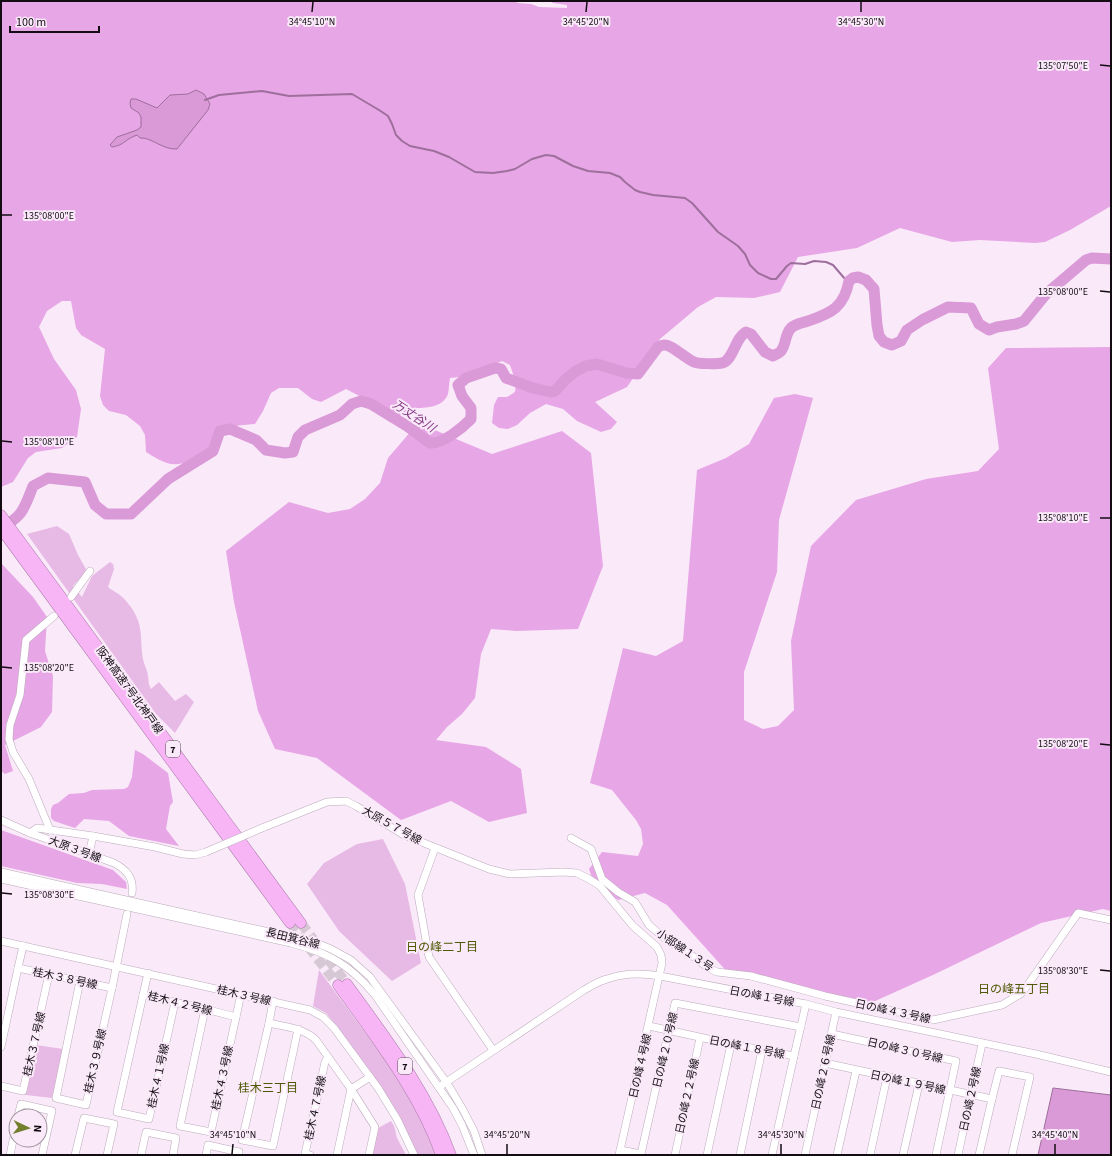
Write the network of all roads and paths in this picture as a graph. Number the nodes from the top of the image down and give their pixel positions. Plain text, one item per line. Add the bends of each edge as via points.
1 (1, 515) edge
2 (1, 529) edge
3 (90, 571) dead end
4 (42, 578) junction
5 (71, 597) dead end
6 (54, 616) dead end
7 (1, 820) edge
8 (50, 830) junction
9 (30, 833) junction
10 (93, 836) junction
11 (571, 838) dead end
12 (435, 848) junction
13 (89, 854) junction
14 (1, 872) edge
15 (1, 879) edge
16 (618, 892) junction
17 (132, 893) dead end
18 (610, 898) junction
19 (128, 914) dead end
20 (1111, 920) edge
21 (290, 923) tunnel mouth
22 (301, 923) tunnel mouth
23 (1, 941) edge
24 (23, 946) junction
25 (117, 967) junction
26 (18, 968) junction
27 (49, 974) junction
28 (148, 974) junction
29 (660, 976) junction
30 (80, 981) junction
31 (776, 982) joint
32 (112, 988) junction
33 (241, 994) junction
34 (143, 995) junction
35 (174, 1002) junction
36 (273, 1002) junction
37 (806, 1004) junction
38 (205, 1009) junction
39 (836, 1012) junction
40 (236, 1017) junction
41 (269, 1024) junction
42 (649, 1026) junction
43 (800, 1027) junction
44 (298, 1030) junction
45 (669, 1031) junction
46 (832, 1034) junction
47 (700, 1038) junction
48 (731, 1044) junction
49 (982, 1044) junction
50 (1, 1047) edge
51 (493, 1050) junction
52 (762, 1050) junction
53 (794, 1056) junction
54 (328, 1057) junction
55 (825, 1063) junction
56 (856, 1071) junction
57 (1111, 1072) edge
58 (370, 1077) junction
59 (887, 1077) junction
60 (447, 1083) junction
61 (919, 1084) junction
62 (1, 1086) edge
63 (439, 1087) junction
64 (351, 1089) junction
65 (950, 1090) junction
66 (972, 1095) junction
67 (992, 1099) junction
68 (20, 1108) edge
69 (39, 1108) edge
70 (48, 1110) edge
71 (48, 1129) edge
72 (619, 1153) edge
73 (75, 1155) edge
74 (107, 1155) edge
75 (141, 1155) edge
76 (173, 1155) edge
77 (206, 1155) edge
78 (238, 1155) edge
79 (310, 1155) edge
80 (337, 1155) edge
81 (369, 1155) edge
82 (414, 1155) edge
83 (441, 1155) edge
84 (451, 1155) edge
85 (474, 1155) edge
86 (482, 1155) edge
87 (675, 1155) edge
88 (707, 1155) edge
89 (740, 1155) edge
90 (772, 1155) edge
91 (805, 1155) edge
92 (837, 1155) edge
93 (870, 1155) edge
94 (903, 1155) edge
95 (936, 1155) edge
96 (958, 1155) edge
97 (979, 1155) edge
98 (1012, 1155) edge

1 - 4 highway, 阪神高速7号北神戸線 / 7
2 - 4 highway, 阪神高速7号北神戸線 / 7
3 - 5 street
4 - 21 highway, 阪神高速7号北神戸線 / 7
4 - 22 highway, 阪神高速7号北神戸線 / 7
6 - 8 street via 26,640 20,695 10,725 9,739
7 - 9 street, 大原３号線
8 - 9 street, 大原５７号線 via 36,828
8 - 10 street, 大原５７号線
9 - 13 street, 大原３号線
10 - 12 street, 大原５７号線, bridge via 195,855 327,802 346,801 404,835
10 - 13 street
11 - 16 street, 小部線１３号 via 591,849 602,879
12 - 18 street, 大原５７号線 via 489,870 510,874 577,873 600,886
12 - 51 street via 418,895 429,957
13 - 17 street, 大原３号線 via 124,869 131,879
14 - 60 street, 長田箕谷線 via 314,942 331,948 351,960 370,977
15 - 63 street, 長田箕谷線 via 291,943 329,956 348,968 368,986
16 - 18 street
16 - 31 street, 小部線１３号 via 635,902 649,925 707,967 717,972
18 - 29 street, 大原５７号線 via 633,926 657,947 662,963
19 - 25 street
20 - 31 street, 日の峰４３号線 via 1078,913 1022,993 1002,1005 934,1020 825,996
23 - 24 street, 桂木３号線
24 - 25 street, 桂木３号線
24 - 26 street, 桂木３８号線
25 - 28 street, 桂木３号線
25 - 32 street, 桂木３８号線
26 - 27 street, 桂木３８号線
26 - 50 street
27 - 30 street, 桂木３８号線
27 - 62 street, 桂木３７号線 via 23,1091
28 - 33 street, 桂木３号線
28 - 34 street, 桂木４２号線
29 - 37 street, 日の峰１号線
29 - 42 street, 日の峰４号線
29 - 51 street, 日の峰１号線 via 642,973 606,979 584,990
30 - 32 street, 桂木３８号線
30 - 32 street, 桂木３９号線 via 56,1098 86,1105
33 - 36 street, 桂木３号線
33 - 40 street, 桂木４３号線
34 - 35 street, 桂木４２号線
34 - 35 street, 桂木４１号線 via 117,1112 149,1119
35 - 38 street, 桂木４２号線
36 - 41 street
36 - 58 street, 桂木３号線 via 310,1010 323,1017
37 - 39 street, 日の峰１号線
37 - 43 street, 日の峰１８号線
38 - 40 street, 桂木４２号線
38 - 40 street, 桂木４３号線 via 180,1126 211,1132
39 - 46 street, 日の峰２６号線
39 - 49 street, 日の峰１号線
41 - 44 street
41 - 44 street via 242,1140 273,1146
42 - 45 street, 日の峰１８号線
42 - 72 street, 日の峰４号線
43 - 45 street, 日の峰２０号線 via 675,1003
43 - 53 street, 日の峰１８号線
44 - 54 street via 310,1034
45 - 47 street, 日の峰１８号線
45 - 72 street, 日の峰２０号線 via 641,1154
46 - 55 street, 日の峰２６号線
46 - 65 street, 日の峰３０号線 via 956,1061
47 - 48 street, 日の峰１８号線
47 - 87 street, 日の峰２２号線
48 - 52 street, 日の峰１８号線
48 - 88 street
49 - 57 street, 日の峰１号線
49 - 66 street, 日の峰２号線
51 - 60 street, 日の峰１号線
52 - 53 street, 日の峰１８号線
52 - 89 street
53 - 90 street
54 - 64 street
54 - 79 street, 桂木４７号線 via 305,1154
55 - 56 street, 日の峰１９号線
55 - 91 street, 日の峰２６号線
56 - 59 street, 日の峰１９号線
56 - 92 street
58 - 64 street
58 - 82 street, 桂木３号線 via 397,1119
59 - 61 street, 日の峰１９号線
59 - 93 street
60 - 63 street, 日の峰１号線
60 - 86 street, 長田箕谷線 via 474,1132
61 - 65 street, 日の峰１９号線
61 - 94 street
63 - 85 street, 長田箕谷線 via 462,1125
64 - 80 street
64 - 81 street via 375,1127
65 - 66 street, 日の峰１９号線
65 - 95 street, 日の峰３０号線
66 - 67 street, 日の峰１９号線
66 - 96 street, 日の峰２号線
67 - 97 street
67 - 98 street via 999,1071 1030,1077
68 - 69 street via 21,1104
70 - 71 street via 52,1111
73 - 74 street via 84,1118 114,1124
75 - 76 street via 146,1132 176,1138
77 - 78 street via 208,1145 239,1152
83 - 84 highway, 7 via 408,1086 343,984 396,1052 415,1081

